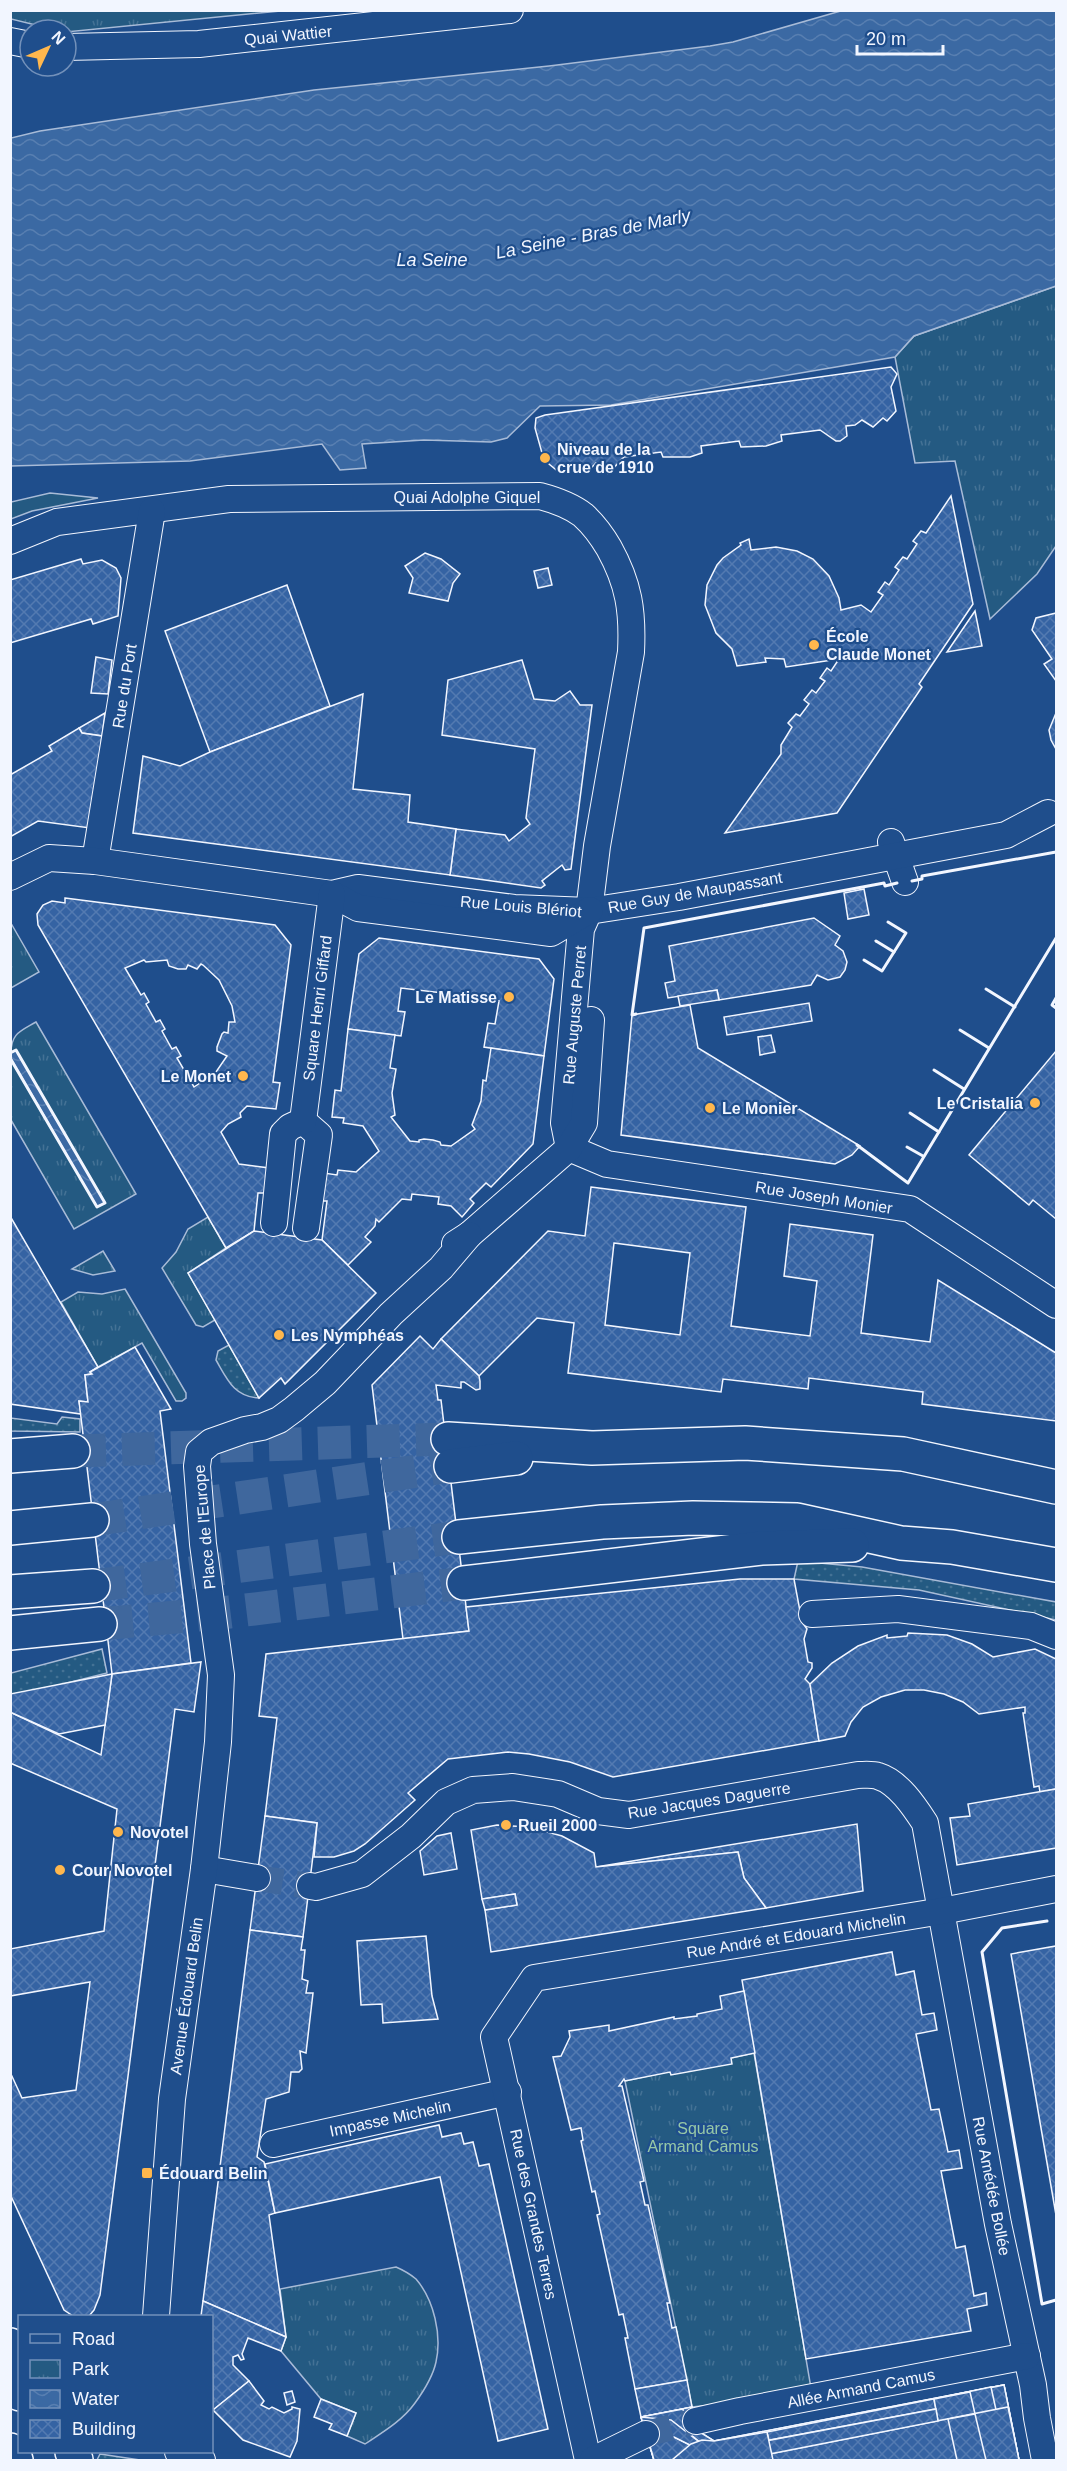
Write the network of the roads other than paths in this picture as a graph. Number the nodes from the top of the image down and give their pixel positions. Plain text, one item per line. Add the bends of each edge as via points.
1 (510, 10) edge
2 (78, 47) edge
3 (152, 511) junction
4 (10, 541) edge
5 (1052, 813) edge
6 (893, 848) junction
7 (95, 861) junction
8 (10, 877) edge
9 (905, 882) dead end
10 (332, 894) junction
11 (589, 911) junction
12 (303, 1121) junction
13 (569, 1148) junction
14 (274, 1223) dead end
15 (306, 1228) dead end
16 (1056, 1305) edge
17 (325, 1383) joint
18 (73, 1451) tunnel mouth
19 (21, 1452) edge
20 (449, 1453) tunnel mouth
21 (1056, 1487) edge
22 (92, 1520) tunnel mouth
23 (10, 1528) edge
24 (459, 1537) tunnel mouth
25 (901, 1542) junction
26 (1056, 1565) edge
27 (464, 1583) tunnel mouth
28 (93, 1586) tunnel mouth
29 (10, 1592) edge
30 (812, 1614) dead end
31 (100, 1624) tunnel mouth
32 (61, 1628) junction
33 (10, 1633) edge
34 (1056, 1636) edge
35 (10, 1655) edge
36 (221, 1675) joint
37 (204, 1869) junction
38 (257, 1878) tunnel mouth
39 (310, 1886) tunnel mouth
40 (1056, 1889) edge
41 (942, 1911) junction
42 (534, 1978) joint
43 (508, 2092) junction
44 (273, 2144) dead end
45 (156, 2315) edge
46 (1027, 2356) junction
47 (1045, 2383) edge
48 (696, 2421) tunnel mouth
49 (646, 2434) tunnel mouth
50 (10, 2450) edge
51 (183, 2453) edge
52 (16, 2460) edge
53 (202, 2460) edge
54 (588, 2460) edge
55 (593, 2460) edge
56 (1045, 2460) edge

1 - 2 street, Quai Wattier via 199,44
3 - 4 street, Quai Adolphe Giquel via 57,522
3 - 7 street, Rue du Port
3 - 11 street, Quai Adolphe Giquel via 229,499 540,495 564,503 583,516 598,531 621,569 633,623
5 - 6 street, Rue Guy de Maupassant
6 - 9 street
6 - 11 street, Rue Guy de Maupassant via 623,890
7 - 8 street, Rue Louis Blériot via 49,858
7 - 10 street, Rue Louis Blériot
10 - 11 street, Rue Louis Blériot via 358,908 551,933
10 - 12 street, Square Henri Giffard
11 - 13 street, Rue Auguste Perret via 598,935 584,1123
12 - 14 street via 283,1134
12 - 15 street via 319,1135
13 - 16 street, Rue Joseph Monier via 607,1164 910,1209
13 - 17 street, Rue Auguste Perret via 469,1235
17 - 36 street, Place de l'Europe via 279,1420 211,1442 200,1452 197,1466 203,1544
18 - 19 main road
20 - 21 main road via 745,1443 903,1454
22 - 23 main road
24 - 25 main road via 602,1522 693,1518 797,1520
25 - 26 main road
25 - 27 main road via 760,1548
28 - 29 main road
30 - 34 street via 898,1609 1031,1626
31 - 32 main road
32 - 33 main road
32 - 35 main road via 33,1650
36 - 37 street, Avenue Édouard Belin
37 - 38 street
37 - 45 street, Avenue Édouard Belin via 172,2099
39 - 41 street, Rue Jacques Daguerre via 362,1874 411,1836 446,1802 473,1790 513,1787 558,1794 598,1811 629,1815 858,1775 879,1776 911,1802 925,1823
40 - 41 street, Rue André et Edouard Michelin
41 - 42 street, Rue André et Edouard Michelin
41 - 46 street, Rue Amédée Bollée via 998,2224
42 - 43 street, Rue des Grandes Terres via 494,2037
43 - 44 street, Impasse Michelin
43 - 54 street, Rue des Grandes Terres
46 - 47 street, Rue Amédée Bollée
46 - 48 street, Allée Armand Camus
47 - 56 street, Rue Amédée Bollée
49 - 55 street
50 - 52 main road
51 - 53 street

